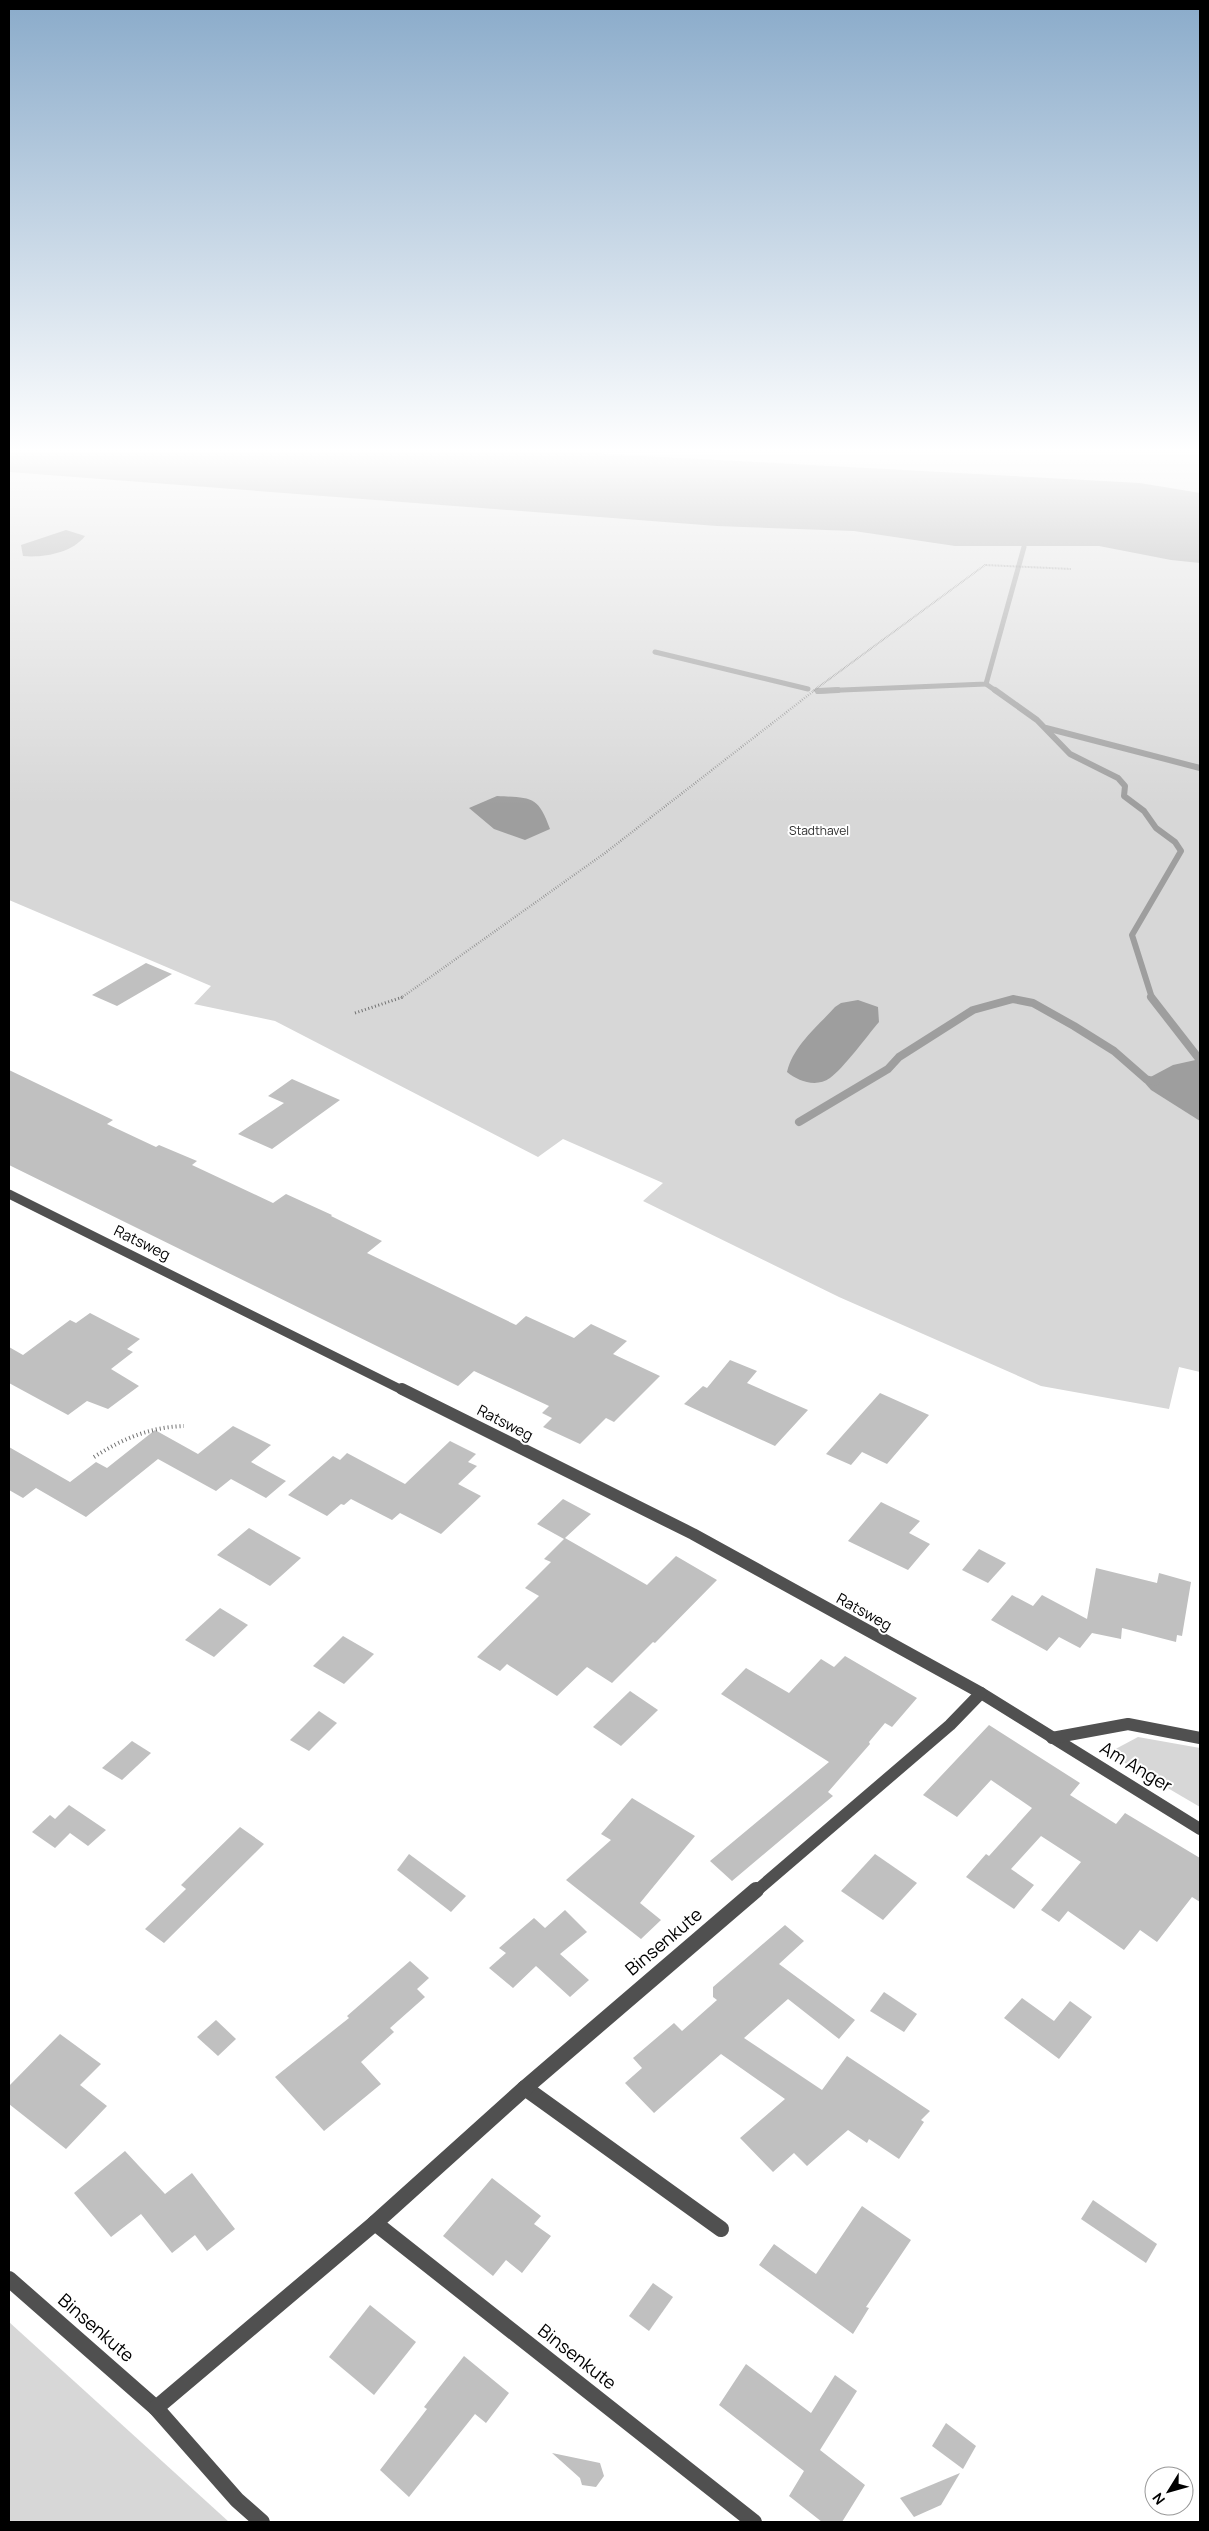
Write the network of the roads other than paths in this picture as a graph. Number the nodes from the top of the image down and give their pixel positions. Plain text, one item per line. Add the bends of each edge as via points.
1 (9, 1194) edge
2 (980, 1694) junction
3 (1052, 1738) junction
4 (1200, 1738) edge
5 (1200, 1828) edge
6 (525, 2088) junction
7 (375, 2223) junction
8 (721, 2229) dead end
9 (9, 2279) edge
10 (156, 2408) junction
11 (262, 2522) edge
12 (754, 2522) edge

1 - 2 street, Ratsweg via 693,1534
2 - 3 street, Am Anger
2 - 6 street, Binsenkute via 950,1726
3 - 4 street, Am Anger via 1128,1724
3 - 5 street, Am Anger
6 - 7 street, Binsenkute
6 - 8 street
7 - 10 street, Binsenkute
7 - 12 street, Binsenkute
9 - 10 street, Binsenkute
10 - 11 street, Binsenkute via 237,2500

